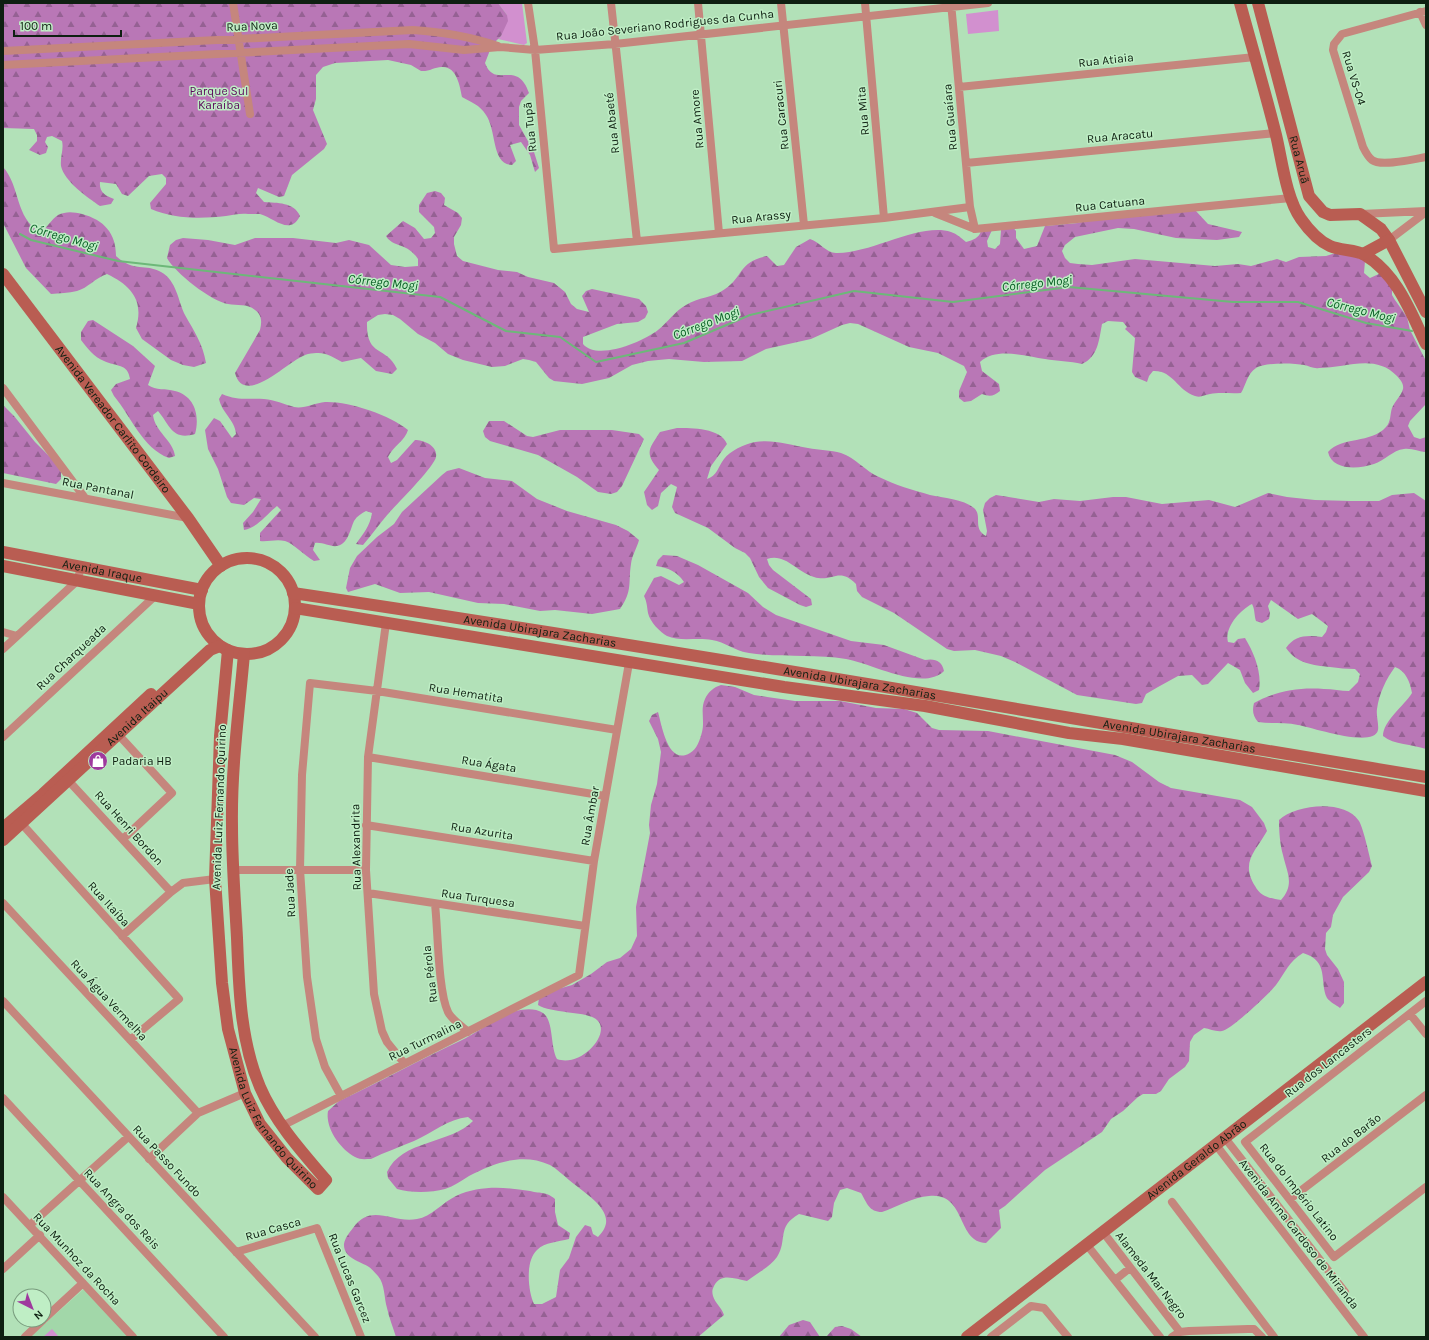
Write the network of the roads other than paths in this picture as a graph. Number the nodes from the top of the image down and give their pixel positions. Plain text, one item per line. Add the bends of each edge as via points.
1 (233, 3) edge
2 (528, 3) edge
3 (611, 3) edge
4 (698, 3) edge
5 (781, 3) edge
6 (866, 3) edge
7 (988, 3) edge
8 (1240, 3) edge
9 (1258, 3) edge
10 (952, 5) edge
11 (1423, 11) edge
12 (867, 17) junction
13 (783, 25) junction
14 (1426, 25) edge
15 (700, 34) junction
16 (239, 39) junction
17 (615, 44) junction
18 (500, 47) junction
19 (535, 50) junction
20 (3, 51) edge
21 (241, 53) junction
22 (1255, 57) junction
23 (3, 65) edge
24 (959, 87) junction
25 (1280, 92) junction
26 (1266, 96) junction
27 (250, 114) dead end
28 (1276, 133) junction
29 (1426, 157) edge
30 (966, 163) junction
31 (1291, 198) junction
32 (970, 207) junction
33 (1426, 211) edge
34 (934, 212) junction
35 (1360, 214) junction
36 (884, 218) junction
37 (804, 225) junction
38 (975, 229) junction
39 (720, 233) junction
40 (1388, 240) junction
41 (637, 241) junction
42 (554, 249) joint
43 (1363, 254) junction
44 (3, 274) edge
45 (1426, 312) edge
46 (1422, 335) edge
47 (3, 388) edge
48 (3, 483) edge
49 (85, 498) junction
50 (188, 518) junction
51 (3, 552) edge
52 (3, 566) edge
53 (221, 566) junction
54 (81, 568) junction
55 (77, 581) junction
56 (202, 590) junction
57 (293, 593) junction
58 (156, 595) junction
59 (199, 604) junction
60 (295, 608) junction
61 (386, 623) junction
62 (3, 632) edge
63 (17, 636) junction
64 (209, 636) junction
65 (224, 648) junction
66 (3, 649) edge
67 (244, 654) junction
68 (629, 663) junction
69 (310, 683) joint
70 (377, 691) junction
71 (617, 730) junction
72 (116, 732) junction
73 (3, 737) edge
74 (368, 757) junction
75 (1426, 776) edge
76 (66, 778) junction
77 (1426, 791) edge
78 (605, 796) junction
79 (217, 818) junction
80 (232, 819) junction
81 (22, 824) junction
82 (366, 825) junction
83 (3, 828) edge
84 (123, 839) junction
85 (3, 840) edge
86 (594, 861) junction
87 (300, 869) junction
88 (234, 870) junction
89 (366, 870) junction
90 (215, 879) junction
91 (171, 892) junction
92 (368, 893) junction
93 (3, 903) edge
94 (435, 904) junction
95 (219, 925) junction
96 (585, 926) junction
97 (236, 930) junction
98 (122, 936) junction
99 (579, 975) joint
100 (1426, 982) edge
101 (3, 1001) edge
102 (1426, 1001) edge
103 (1410, 1014) junction
104 (468, 1032) junction
105 (1426, 1034) edge
106 (130, 1040) junction
107 (404, 1063) junction
108 (244, 1093) junction
109 (1426, 1095) edge
110 (341, 1096) junction
111 (3, 1098) edge
112 (198, 1113) junction
113 (282, 1126) junction
114 (128, 1137) junction
115 (1220, 1141) junction
116 (1245, 1142) joint
117 (149, 1159) junction
118 (80, 1181) junction
119 (1426, 1187) edge
120 (3, 1197) edge
121 (1290, 1200) junction
122 (1172, 1202) dead end
123 (30, 1225) junction
124 (317, 1228) joint
125 (1103, 1232) junction
126 (40, 1235) junction
127 (1087, 1245) junction
128 (236, 1252) junction
129 (1130, 1268) junction
130 (3, 1269) edge
131 (1115, 1280) junction
132 (83, 1283) junction
133 (1345, 1292) dead end
134 (52, 1312) edge
135 (1259, 1317) junction
136 (35, 1328) edge
137 (1248, 1329) junction
138 (1180, 1332) junction
139 (359, 1336) edge
140 (25, 1337) edge
141 (133, 1337) edge
142 (224, 1337) edge
143 (315, 1337) edge
144 (968, 1337) edge
145 (991, 1337) edge
146 (1068, 1337) edge
147 (1160, 1337) edge
148 (1172, 1337) edge
149 (1262, 1337) edge
150 (1274, 1337) edge
151 (1364, 1337) edge

1 - 16 street
2 - 19 street, Rua Tupã
3 - 17 street, Rua Abaeté
4 - 15 street, Rua Amore
5 - 13 street, Rua Caracuri
6 - 12 street, Rua Mita
7 - 10 street, Rua João Severiano Rodrigues da Cunha
8 - 22 main road, Rua Aruã
9 - 25 main road, Rua Aruã
10 - 12 street, Rua João Severiano Rodrigues da Cunha
10 - 24 street, Rua Guaíara
11 - 14 street
11 - 29 street, Rua VS-04 via 1342,34 1332,50 1362,147 1372,160 1380,163
12 - 13 street, Rua João Severiano Rodrigues da Cunha
12 - 36 street, Rua Mita
13 - 15 street, Rua João Severiano Rodrigues da Cunha
13 - 37 street, Rua Caracuri
15 - 17 street, Rua João Severiano Rodrigues da Cunha
15 - 39 street, Rua Amore
16 - 18 street, Rua Nova via 413,30 446,32
16 - 20 street, Rua Nova
16 - 21 street
17 - 19 street, Rua João Severiano Rodrigues da Cunha
17 - 41 street, Rua Abaeté
18 - 19 street, Rua Nova
18 - 21 street, Rua Nova via 464,50 409,44
19 - 42 street, Rua Tupã
21 - 23 street, Rua Nova
21 - 27 street
22 - 24 street, Rua Atiaia
22 - 26 main road, Rua Aruã
24 - 30 street, Rua Guaíara
25 - 26 main road
25 - 35 main road, Rua Aruã via 1309,196 1323,212 1330,215
26 - 28 main road, Rua Aruã
28 - 30 street, Rua Aracatu
28 - 31 main road, Rua Aruã
30 - 32 street, Rua Guaíara
31 - 38 street, Rua Catuana
31 - 43 main road, Rua Aruã via 1301,219 1317,236 1330,246
32 - 34 street, Rua Arassy
32 - 38 street, Rua Guaíara
33 - 35 street, Rua Aruã
33 - 40 street
34 - 36 street, Rua Arassy
34 - 38 street, Rua Catuana
35 - 40 main road via 1380,229
36 - 37 street, Rua Arassy
37 - 39 street, Rua Arassy
39 - 41 street, Rua Arassy
40 - 43 main road
40 - 45 main road
41 - 42 street, Rua Arassy
43 - 46 main road via 1389,276
44 - 50 main road, Avenida Vereador Carlito Cordeiro
47 - 49 street
48 - 49 street, Rua Pantanal
49 - 50 street, Rua Pantanal
50 - 53 main road, Avenida Vereador Carlito Cordeiro
51 - 54 main road, Avenida Iraque
52 - 55 main road, Avenida Iraque
53 - 56 main road via 206,581
53 - 57 main road via 240,559 261,560 279,570
54 - 55 street
54 - 56 main road, Avenida Iraque
55 - 58 main road, Avenida Iraque
55 - 63 street
56 - 59 main road
57 - 60 main road
57 - 75 main road, Avenida Ubirajara Zacharias via 940,695
58 - 59 main road, Avenida Iraque
58 - 73 street, Rua Charqueada
59 - 64 main road via 200,615
60 - 61 main road, Avenida Ubirajara Zacharias
60 - 67 main road via 287,632 279,641 268,649
61 - 68 main road, Avenida Ubirajara Zacharias
61 - 70 street, Rua Alexandrita
62 - 63 street
63 - 66 street
64 - 65 main road
64 - 72 main road, Avenida Itaipu via 203,646
65 - 67 main road
65 - 72 main road, Avenida Itaipu via 210,650
65 - 79 main road, Avenida Luiz Fernando Quirino
67 - 80 main road, Avenida Luiz Fernando Quirino
68 - 71 street, Rua Âmbar
68 - 77 main road, Avenida Ubirajara Zacharias via 925,706 1069,733 1123,739
69 - 70 street, Rua Hematita
69 - 87 street, Rua Jade via 302,775
70 - 71 street, Rua Hematita
70 - 74 street, Rua Alexandrita
71 - 78 street, Rua Âmbar
72 - 76 main road, Avenida Itaipu
72 - 84 street via 172,794
74 - 78 street, Rua Ágata
74 - 82 street, Rua Alexandrita
76 - 81 main road, Avenida Itaipu
76 - 83 main road, Avenida Itaipu
76 - 84 street, Rua Henri Bordon
78 - 86 street, Rua Âmbar
79 - 80 main road via 227,816
79 - 90 main road, Avenida Luiz Fernando Quirino
80 - 88 main road, Avenida Luiz Fernando Quirino
81 - 85 main road, Avenida Itaipu
81 - 98 street, Rua Itaíba
82 - 86 street, Rua Azurita
82 - 89 street, Rua Alexandrita
84 - 91 street, Rua Henri Bordon
86 - 96 street, Rua Âmbar
87 - 88 street
87 - 89 street
87 - 110 street, Rua Jade via 307,977 316,1039 325,1067
88 - 97 main road, Avenida Luiz Fernando Quirino
89 - 92 street, Rua Alexandrita
90 - 91 street via 183,884
90 - 95 main road, Avenida Luiz Fernando Quirino
91 - 98 street
92 - 94 street, Rua Turquesa
92 - 107 street, Rua Alexandrita via 374,994 382,1032
93 - 106 street, Rua Água Vermelha
94 - 96 street, Rua Turquesa
94 - 104 street, Rua Pérola via 446,1005 449,1014
95 - 97 main road via 224,933
95 - 108 main road, Avenida Luiz Fernando Quirino via 222,983 228,1029
96 - 99 street, Rua Âmbar
97 - 113 main road, Avenida Luiz Fernando Quirino via 239,990 247,1050 260,1087
98 - 106 street, Rua Itaíba via 179,999
99 - 104 street, Rua Turmalina
100 - 115 main road, Avenida Geraldo Abrão
101 - 114 street, Rua Passo Fundo
102 - 103 street, Rua dos Lancasters
103 - 105 street
103 - 116 street, Rua dos Lancasters
104 - 107 street, Rua Turmalina
106 - 112 street, Rua Água Vermelha
107 - 110 street, Rua Turmalina
108 - 112 street
108 - 113 main road, Avenida Luiz Fernando Quirino via 269,1138 318,1189 326,1180
109 - 121 street, Rua do Barão
110 - 113 street, Rua Turmalina
111 - 118 street, Rua Angra dos Reis
112 - 117 street
114 - 117 street, Rua Passo Fundo
114 - 118 street
115 - 125 main road, Avenida Geraldo Abrão
115 - 133 street, Avenida Anna Cardoso de Miranda
115 - 151 street, Avenida Anna Cardoso de Miranda
116 - 121 street, Rua do Império Latino
117 - 128 street, Rua Passo Fundo
118 - 123 street
118 - 142 street, Rua Angra dos Reis
119 - 121 street, Rua do Império Latino via 1334,1257
120 - 123 street, Rua Munhoz da Rocha
122 - 135 street
123 - 126 street, Rua Munhoz da Rocha
124 - 128 street, Rua Casca
124 - 139 street, Rua Lucas Garcez
125 - 127 main road, Avenida Geraldo Abrão
125 - 129 street, Alameda Mar Negro
126 - 130 street
126 - 132 street, Rua Munhoz da Rocha
127 - 131 street
127 - 144 main road, Avenida Geraldo Abrão
128 - 143 street, Rua Passo Fundo
129 - 131 street
129 - 138 street, Alameda Mar Negro
131 - 147 street
132 - 134 street
132 - 141 street, Rua Munhoz da Rocha
135 - 137 street
135 - 150 street
136 - 140 street
137 - 138 street
137 - 149 street via 1254,1329
138 - 148 street
145 - 146 street via 1031,1306 1044,1308

